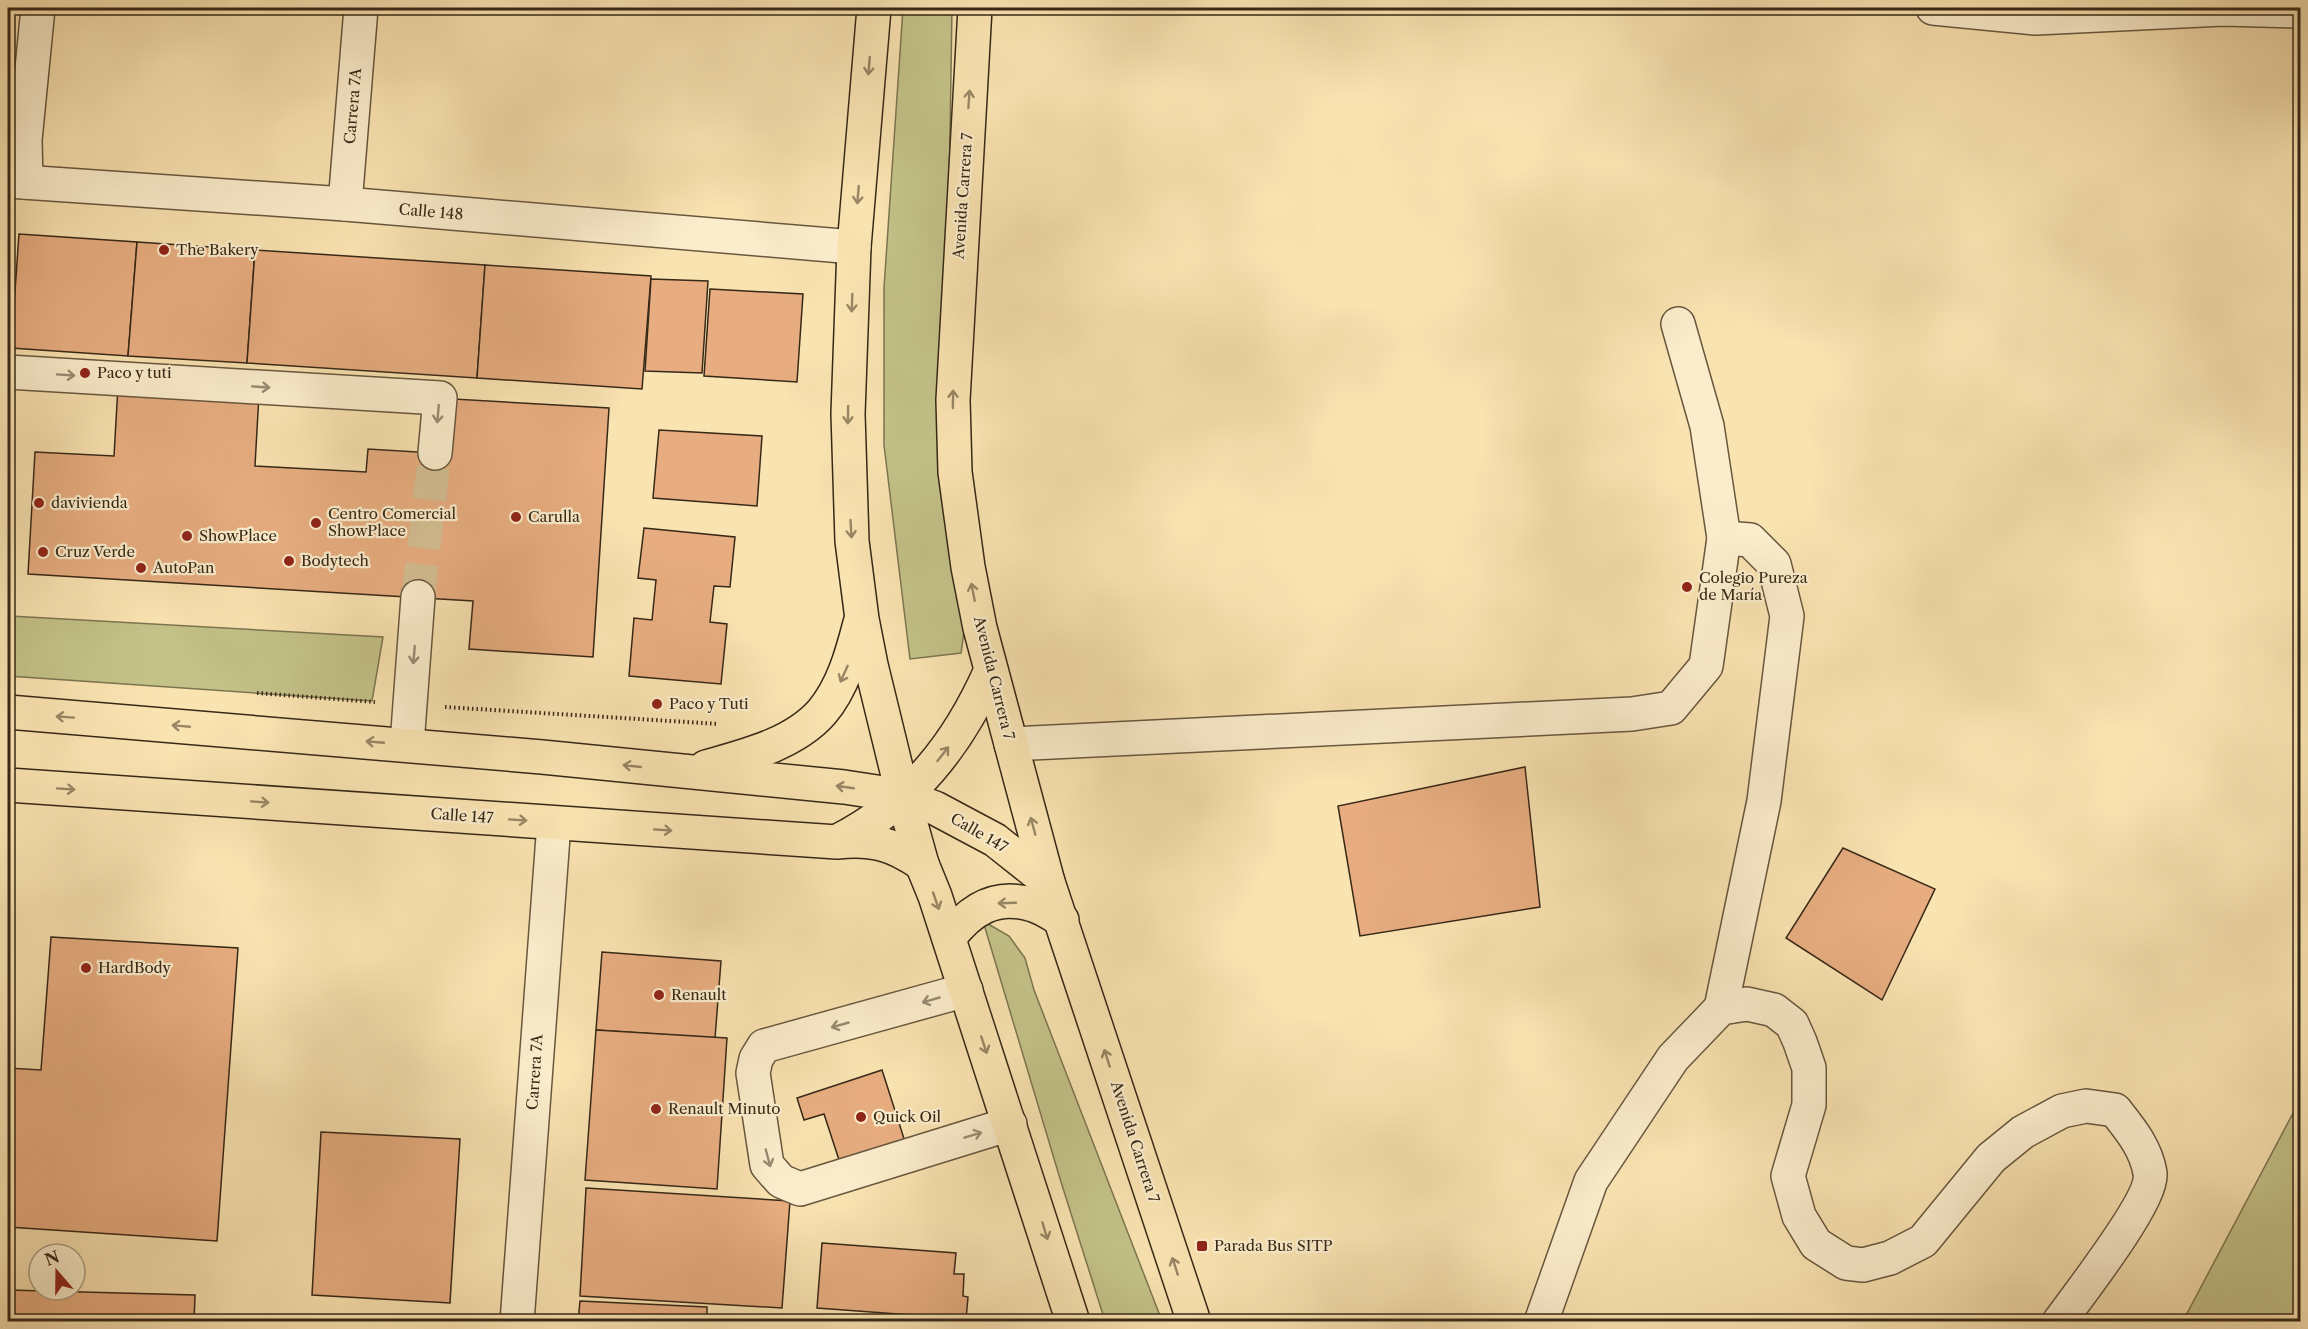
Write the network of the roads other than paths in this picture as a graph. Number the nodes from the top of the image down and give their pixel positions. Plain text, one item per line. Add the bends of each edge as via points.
1 (38, 8) edge
2 (362, 8) edge
3 (874, 8) edge
4 (975, 8) edge
5 (1933, 8) edge
6 (2223, 8) edge
7 (2301, 11) edge
8 (17, 181) edge
9 (345, 204) junction
10 (854, 247) junction
11 (1678, 324) dead end
12 (8, 372) edge
13 (435, 453) tunnel mouth
14 (1724, 538) junction
15 (418, 597) tunnel mouth
16 (862, 619) junction
17 (991, 670) junction
18 (8, 712) edge
19 (407, 744) junction
20 (1011, 744) junction
21 (690, 772) junction
22 (8, 785) edge
23 (903, 796) junction
24 (554, 822) junction
25 (837, 842) junction
26 (922, 864) junction
27 (1048, 882) junction
28 (1062, 920) junction
29 (949, 938) junction
30 (966, 990) junction
31 (1721, 1008) junction
32 (1010, 1124) junction
33 (517, 1322) edge
34 (1073, 1322) edge
35 (1194, 1322) edge
36 (1541, 1322) edge
37 (2059, 1322) edge

1 - 8 street via 25,140
2 - 9 street, Carrera 7A
3 -> 10 main road
17 -> 4 main road, Avenida Carrera 7 via 961,520 952,400
5 - 6 street via 2036,18
6 - 7 street
8 - 9 street, Calle 148
9 - 10 street, Calle 148
10 -> 16 main road via 848,477
11 - 14 street via 1707,426
12 -> 13 street via 440,398
14 - 20 street via 1706,666 1671,708 1632,714
14 - 31 street via 1750,540 1774,564 1786,616 1764,801
15 -> 19 street
16 -> 21 main road via 838,688 809,724 756,752
16 - 23 main road
17 - 20 main road, Avenida Carrera 7
23 -> 17 main road via 953,741 975,707
19 -> 18 main road, Calle 147
21 -> 19 main road, Calle 147
27 -> 20 main road, Avenida Carrera 7
23 -> 21 main road, Calle 147
22 -> 24 main road, Calle 147
23 - 25 main road via 872,823
23 - 26 main road
23 - 27 main road, Calle 147 via 994,840
24 -> 25 main road, Calle 147
24 - 33 street, Carrera 7A
25 - 26 main road, Calle 147 via 881,843
26 -> 29 main road
27 - 28 main road, Avenida Carrera 7
28 -> 29 main road via 1033,905 1010,901 986,905 963,920
35 -> 28 main road, Avenida Carrera 7
29 - 30 main road
30 -> 32 main road
30 -> 32 street via 764,1046 753,1073 768,1165 781,1181 800,1189
31 - 36 street via 1673,1058 1591,1181
31 - 37 street via 1747,1004 1774,1010 1792,1024 1809,1068 1809,1106 1788,1176 1799,1216 1816,1244 1846,1263 1863,1265 1890,1258 1923,1241 1991,1158 2023,1132 2062,1111 2086,1106 2115,1110 2139,1140 2151,1176 2136,1214
32 -> 34 main road

